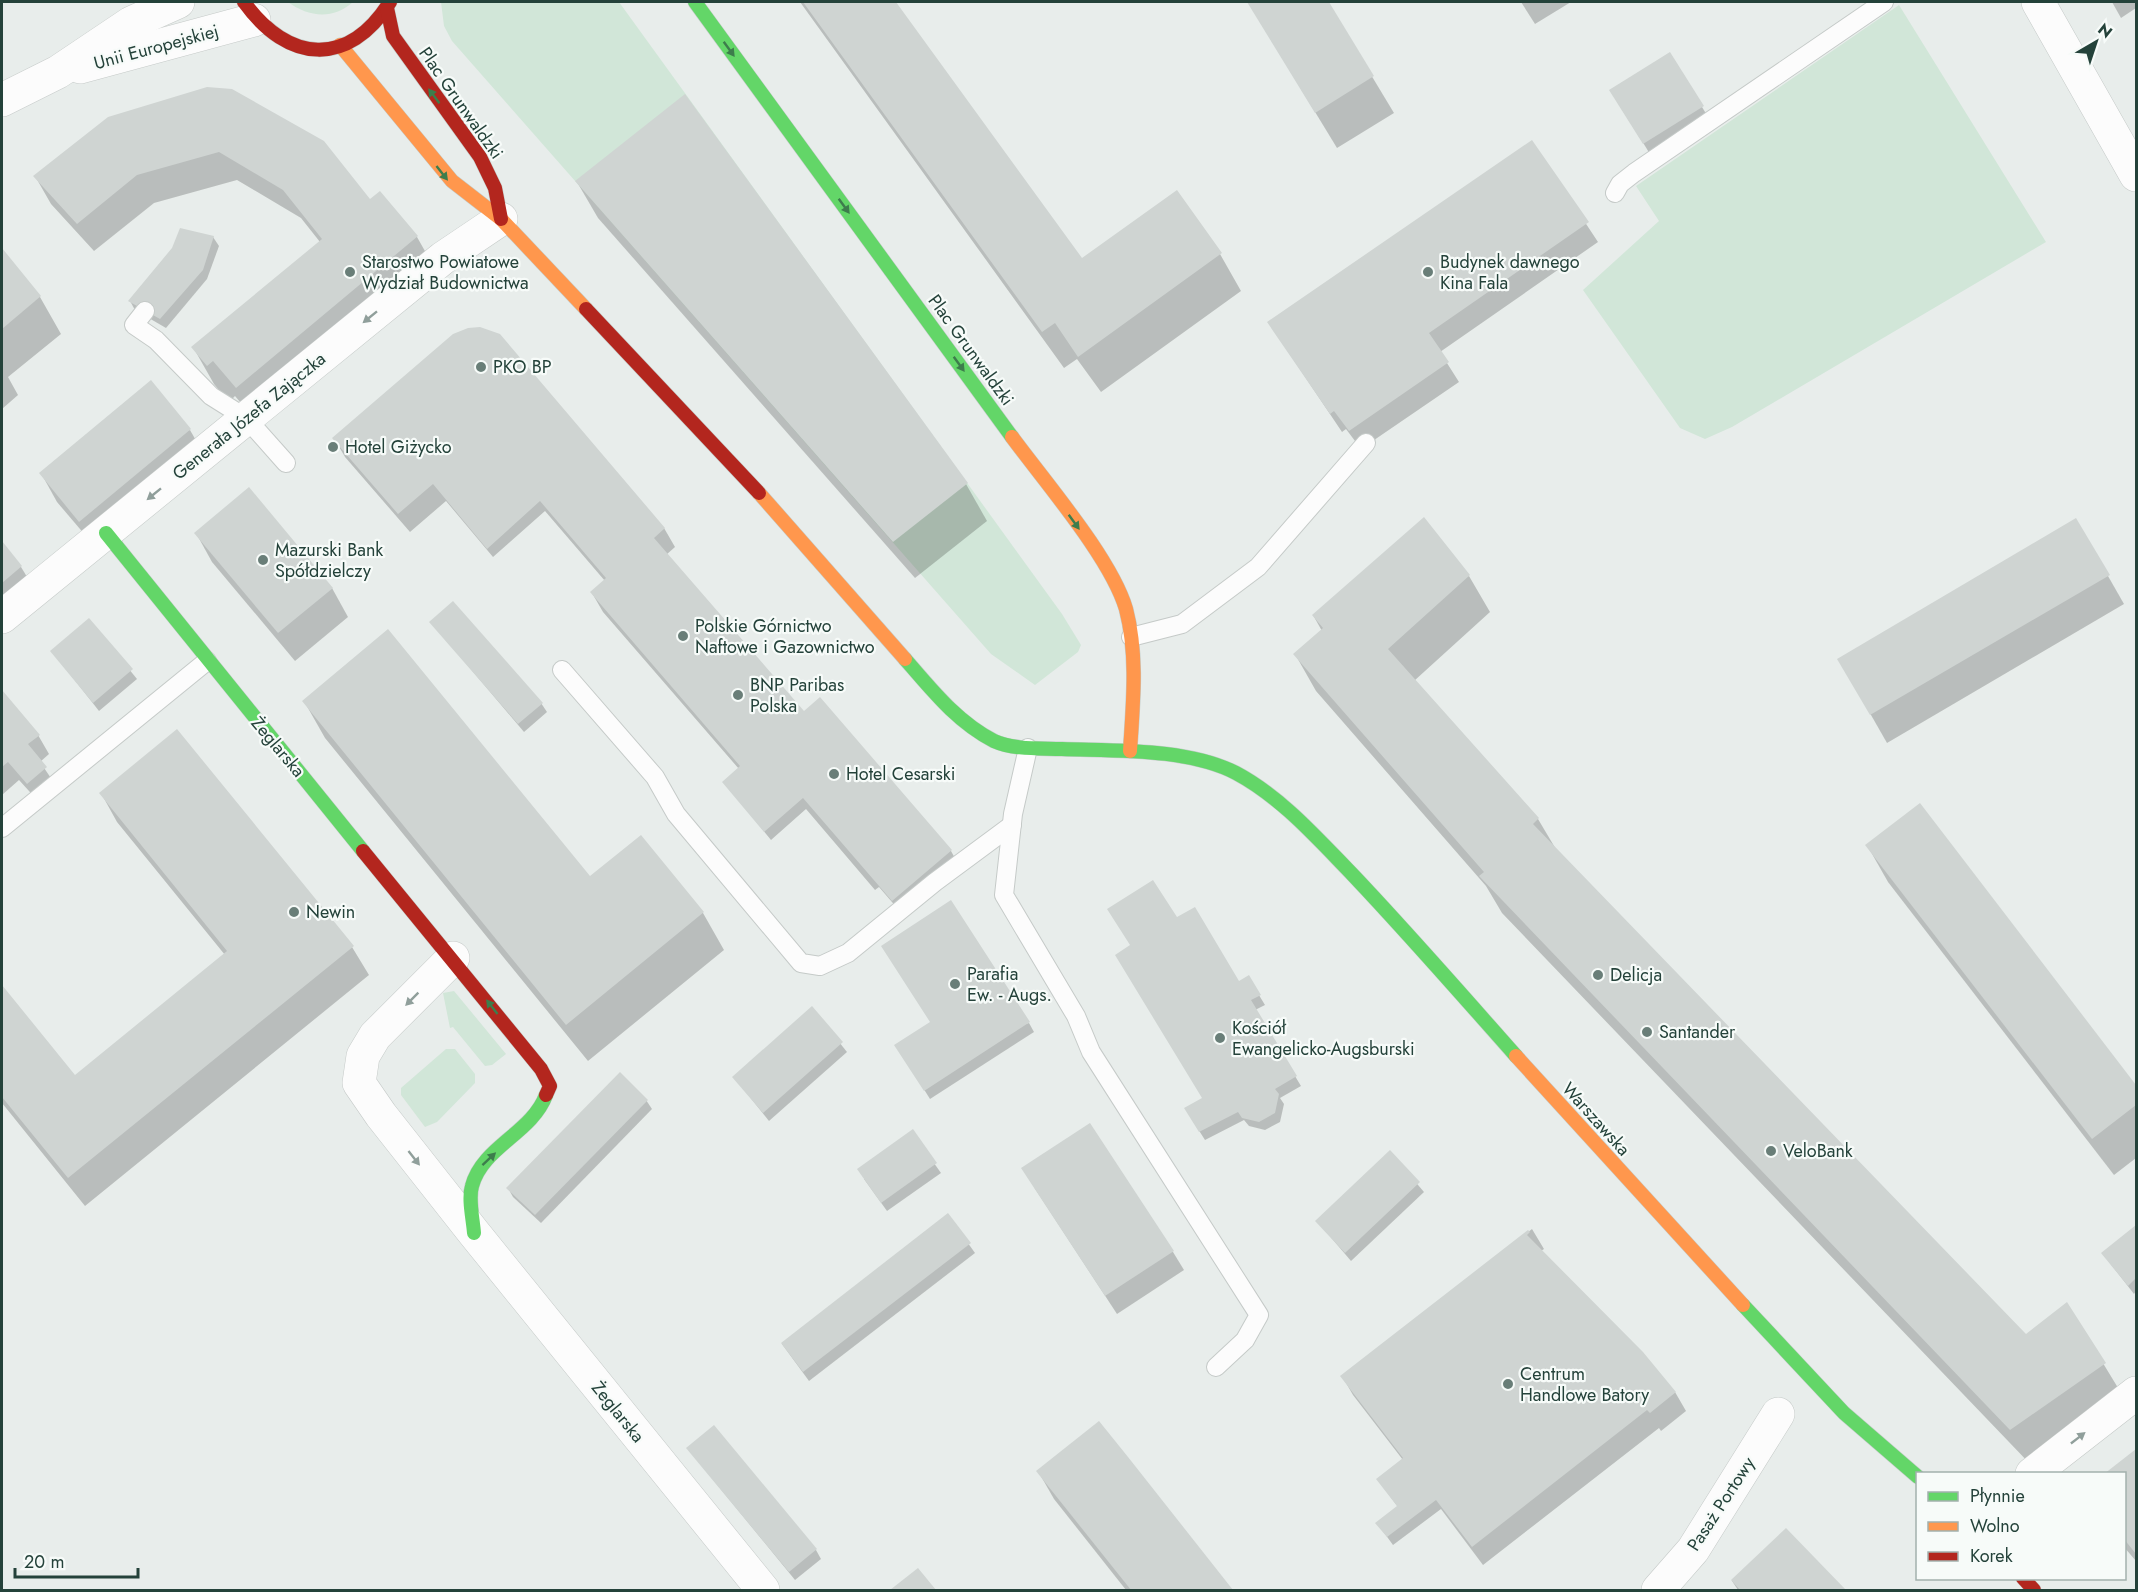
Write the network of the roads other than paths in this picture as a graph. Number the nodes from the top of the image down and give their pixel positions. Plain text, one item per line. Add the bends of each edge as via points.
1 (178, 2) edge
2 (695, 2) edge
3 (1884, 2) edge
4 (2038, 2) edge
5 (388, 5) edge
6 (249, 11) edge
7 (340, 45) junction
8 (58, 72) junction
9 (2, 100) edge
10 (2136, 175) edge
11 (1615, 193) dead end
12 (501, 219) junction
13 (145, 311) dead end
14 (246, 418) junction
15 (1366, 443) dead end
16 (286, 463) dead end
17 (106, 533) junction
18 (2, 616) edge
19 (1131, 637) junction
20 (207, 662) junction
21 (562, 670) dead end
22 (1028, 748) junction
23 (1130, 751) junction
24 (1012, 825) junction
25 (2, 828) edge
26 (453, 958) junction
27 (474, 1233) junction
28 (1216, 1367) dead end
29 (2136, 1393) edge
30 (1778, 1414) dead end
31 (2033, 1472) edge
32 (1916, 1476) edge
33 (763, 1590) edge
34 (1658, 1590) edge

1 - 8 street, Unii Europejskiej via 131,23
2 -> 19 street, Plac Grunwaldzki via 1094,549 1124,606
3 - 11 lane via 1634,173
4 - 10 street
5 - 7 street via 367,32
12 -> 5 street, Plac Grunwaldzki via 495,188 480,157 393,36
6 - 7 street via 271,36 289,45 323,50
6 - 8 street, Unii Europejskiej
7 -> 12 street via 448,180 473,203
8 - 9 street, Unii Europejskiej
12 -> 14 street, Generała Józefa Zajączka via 443,258
12 - 22 street via 740,472 937,698 983,735 996,742
13 - 14 lane via 134,325 156,340 212,396
14 - 16 lane
14 -> 17 street, Generała Józefa Zajączka
15 - 19 lane via 1251,572 1182,624
17 - 18 street, Generała Józefa Zajączka
17 - 20 street, Żeglarska
19 - 23 street, Plac Grunwaldzki via 1134,679
20 - 25 lane
20 - 26 street, Żeglarska
21 - 24 lane via 655,777 676,814 801,963 820,966 848,953
22 - 23 street
22 - 24 lane
23 - 32 street, Warszawska via 1219,765 1282,806 1314,835 1820,1387
24 - 28 lane via 1004,895 1076,1016 1091,1052 1258,1315 1245,1340
27 -> 26 street, Żeglarska via 471,1187 480,1167 526,1125 543,1104 549,1086 541,1069
26 -> 27 street, Żeglarska via 375,1036 363,1056 359,1083
27 - 33 street, Żeglarska
31 -> 29 street
30 - 34 street, Pasaż Portowy via 1693,1550

